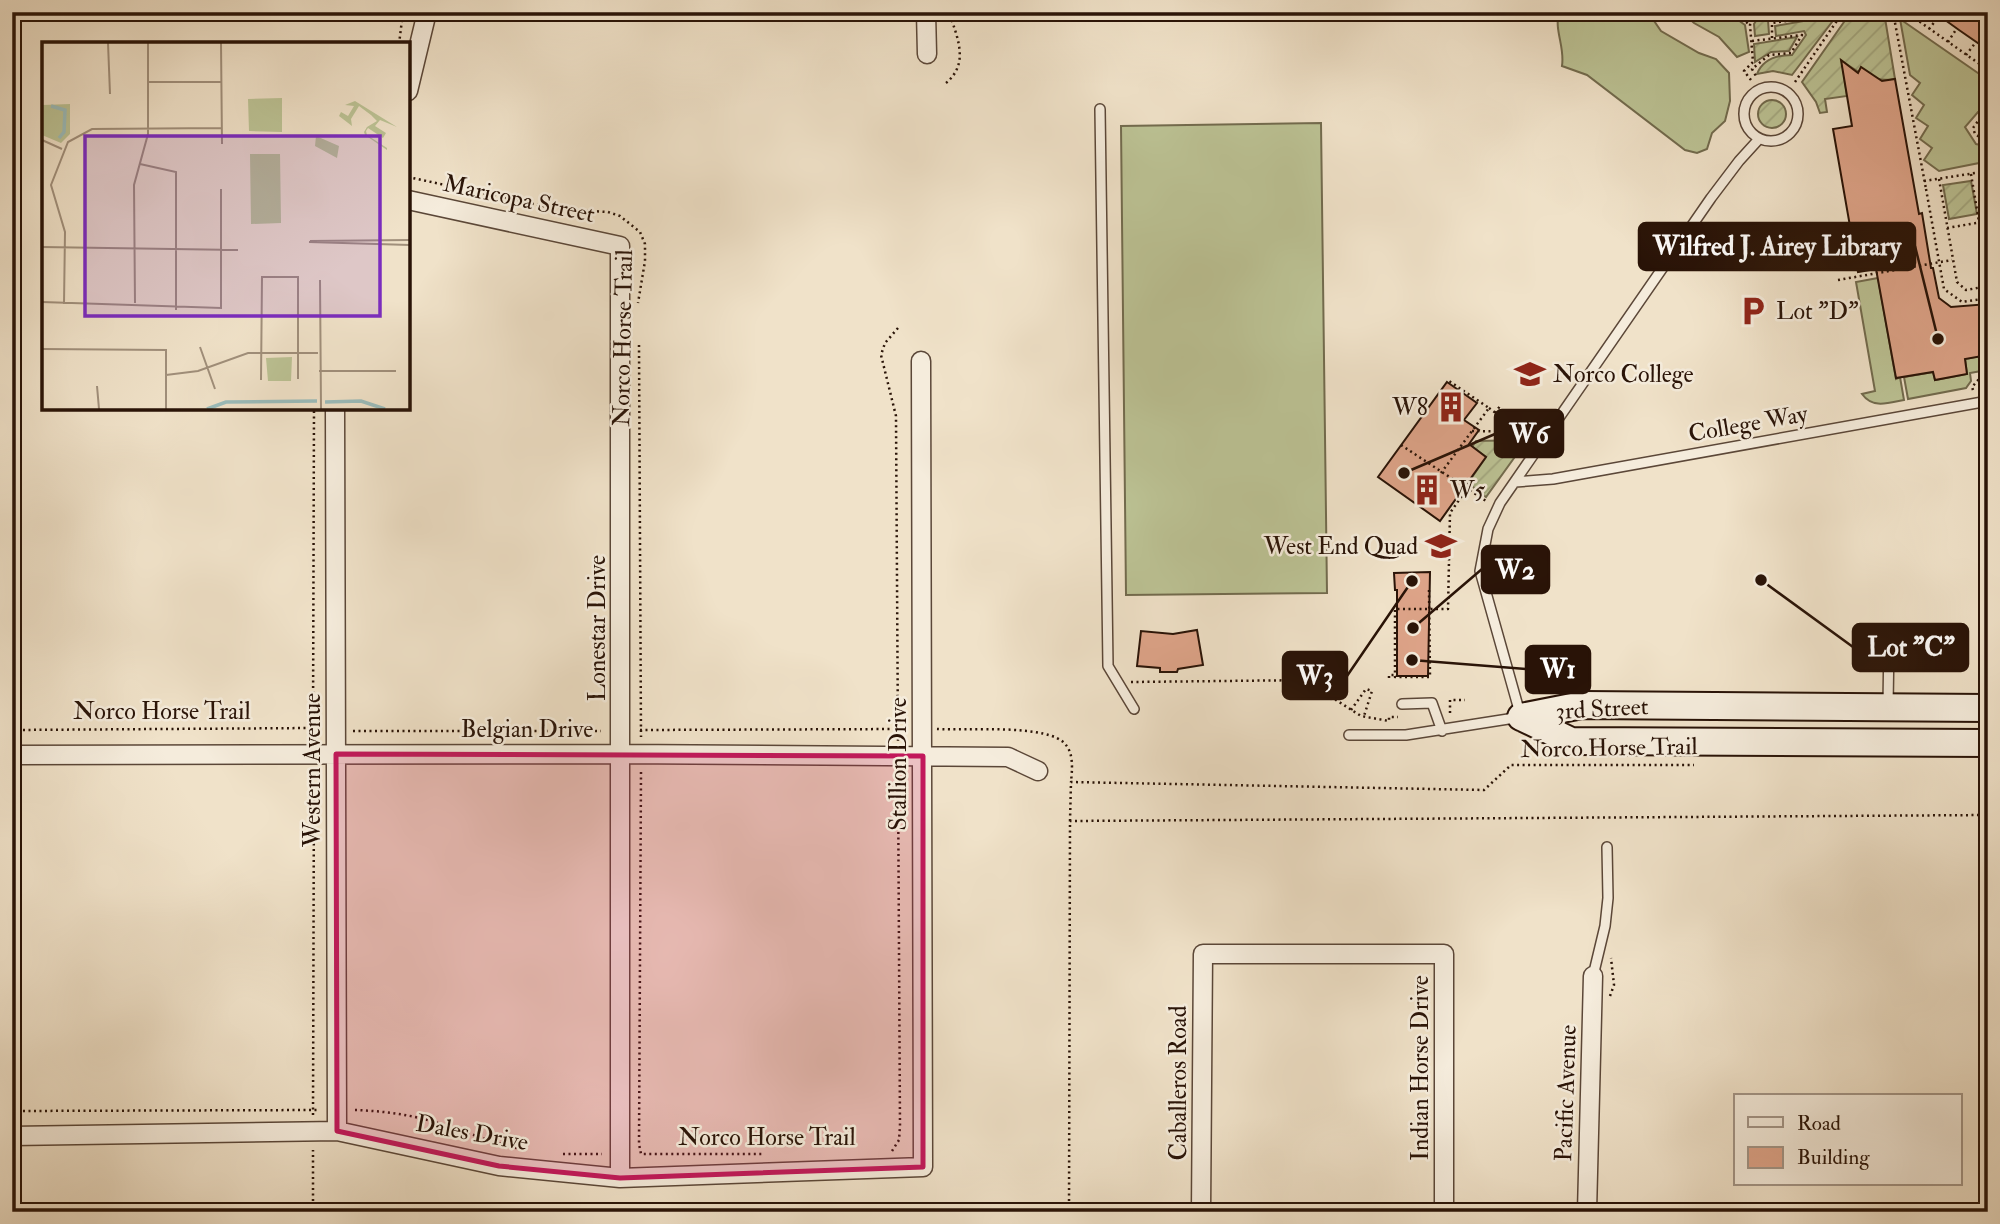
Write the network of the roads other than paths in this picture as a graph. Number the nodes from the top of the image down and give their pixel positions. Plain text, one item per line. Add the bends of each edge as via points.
1 (427, 12) edge
2 (926, 12) edge
3 (927, 54) dead end
4 (410, 83) edge
5 (1100, 109) dead end
6 (1759, 139) junction
7 (410, 200) edge
8 (620, 246) joint
9 (921, 361) dead end
10 (1988, 401) edge
11 (335, 410) edge
12 (1515, 482) junction
13 (1889, 641) dead end
14 (1402, 704) dead end
15 (1888, 707) junction
16 (1988, 708) edge
17 (1134, 709) dead end
18 (1521, 717) junction
19 (1442, 731) junction
20 (1349, 735) dead end
21 (1988, 743) edge
22 (336, 754) junction
23 (622, 754) junction
24 (12, 755) edge
25 (923, 756) junction
26 (1038, 771) dead end
27 (1607, 847) dead end
28 (1203, 954) joint
29 (1593, 976) joint
30 (337, 1131) junction
31 (12, 1136) edge
32 (923, 1167) joint
33 (620, 1178) junction
34 (1201, 1212) edge
35 (1444, 1212) edge
36 (1587, 1212) edge

1 - 4 street
2 - 3 street
5 - 17 lane via 1108,666
6 - 6 lane via 1746,123 1745,107 1753,94 1768,88 1783,90 1795,100 1799,115 1793,131 1777,141
6 - 12 lane via 1711,198
7 - 8 street, Maricopa Street
8 - 23 street, Lonestar Drive
9 - 25 street, Stallion Drive
10 - 12 lane, College Way
11 - 22 street, Western Avenue
12 - 18 lane via 1488,529 1480,571
13 - 15 lane
14 - 19 lane via 1432,703
15 - 16 street, 3rd Street
15 - 18 street, 3rd Street via 1581,705
18 - 19 lane
18 - 21 street, 3rd Street via 1571,741
19 - 20 lane
22 - 23 street, Belgian Drive
22 - 24 street, Belgian Drive
22 - 30 street, Western Avenue
23 - 25 street, Belgian Drive
23 - 33 street, Lonestar Drive
25 - 26 street, Belgian Drive via 1007,757
25 - 32 street, Stallion Drive
27 - 29 lane via 1605,926
28 - 34 street, Caballeros Road
28 - 35 street, Indian Horse Drive via 1444,954
29 - 36 street, Pacific Avenue
30 - 31 street, Dales Drive
30 - 33 street, Dales Drive via 499,1166
32 - 33 street, Dales Drive

